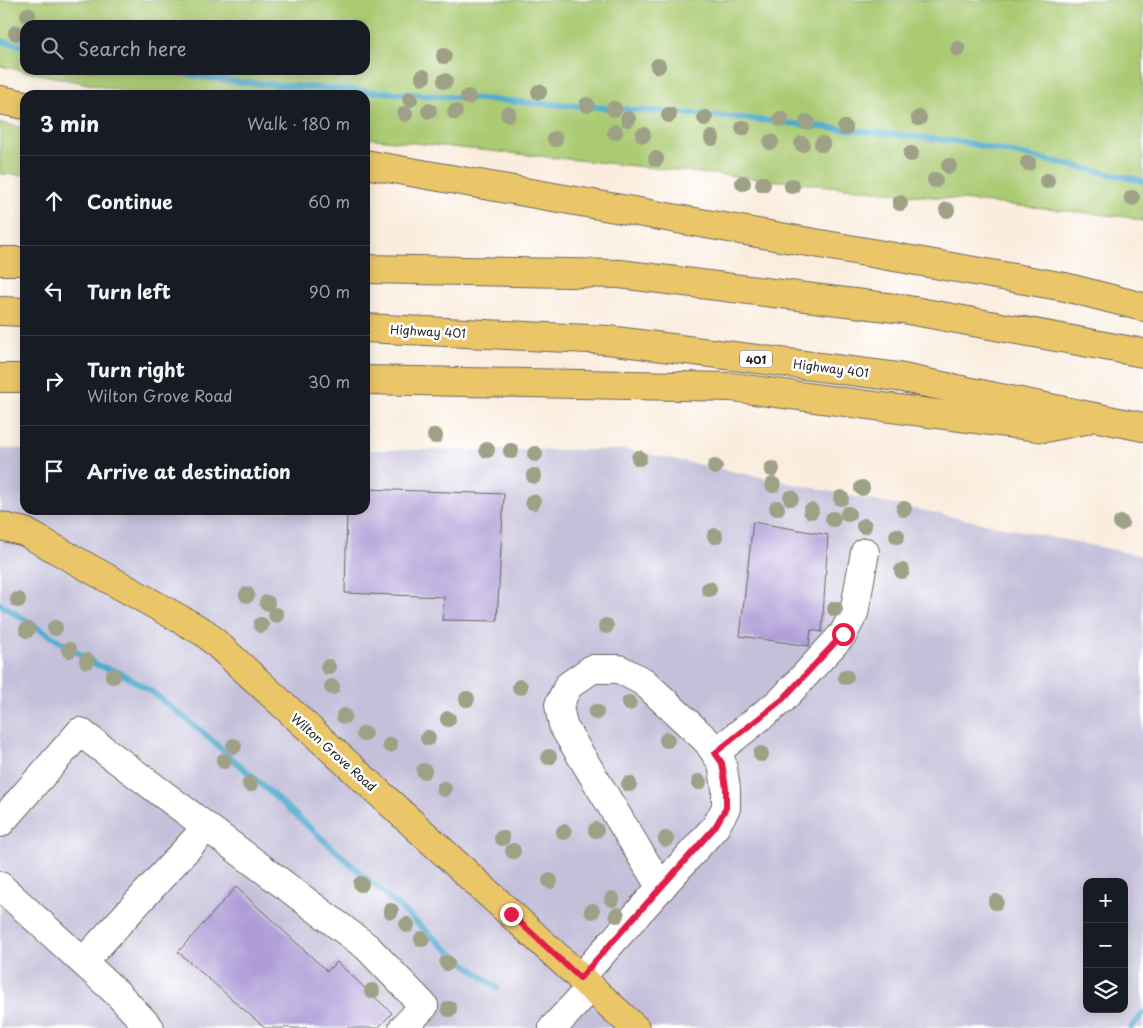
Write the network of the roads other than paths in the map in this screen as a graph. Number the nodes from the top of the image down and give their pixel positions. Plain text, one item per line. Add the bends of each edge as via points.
1 (0, 100) edge
2 (20, 103) edge
3 (370, 165) edge
4 (0, 261) edge
5 (20, 261) edge
6 (370, 269) edge
7 (1143, 307) edge
8 (0, 311) edge
9 (20, 312) edge
10 (370, 328) edge
11 (1143, 353) edge
12 (0, 378) edge
13 (20, 378) edge
14 (370, 380) edge
15 (1098, 417) junction
16 (1143, 427) edge
17 (0, 526) edge
18 (865, 552) dead end
19 (715, 753) junction
20 (0, 823) edge
21 (206, 828) junction
22 (0, 886) edge
23 (661, 888) junction
24 (83, 962) junction
25 (585, 982) junction
26 (150, 1028) edge
27 (404, 1028) edge
28 (553, 1028) edge
29 (635, 1028) edge

1 - 2 main road
3 - 7 main road via 1065,286
4 - 5 main road
6 - 11 main road via 620,274 903,309
8 - 9 main road
10 - 15 main road, Highway 401 / 401 via 618,341 898,377
12 - 13 main road
14 - 15 main road via 731,387 1045,428
15 - 16 main road, Highway 401 / 401
17 - 25 main road, Wilton Grove Road via 25,532 205,633
18 - 19 street via 854,613 843,634 783,699
19 - 23 street via 722,763 726,808 715,827
19 - 23 street via 707,741 644,682 619,669 592,669 568,686 558,705 563,726
20 - 21 street via 80,732
21 - 24 street
21 - 27 street via 367,947 424,1006
22 - 24 street
23 - 25 street
24 - 26 street
25 - 28 street
25 - 29 main road, Wilton Grove Road

